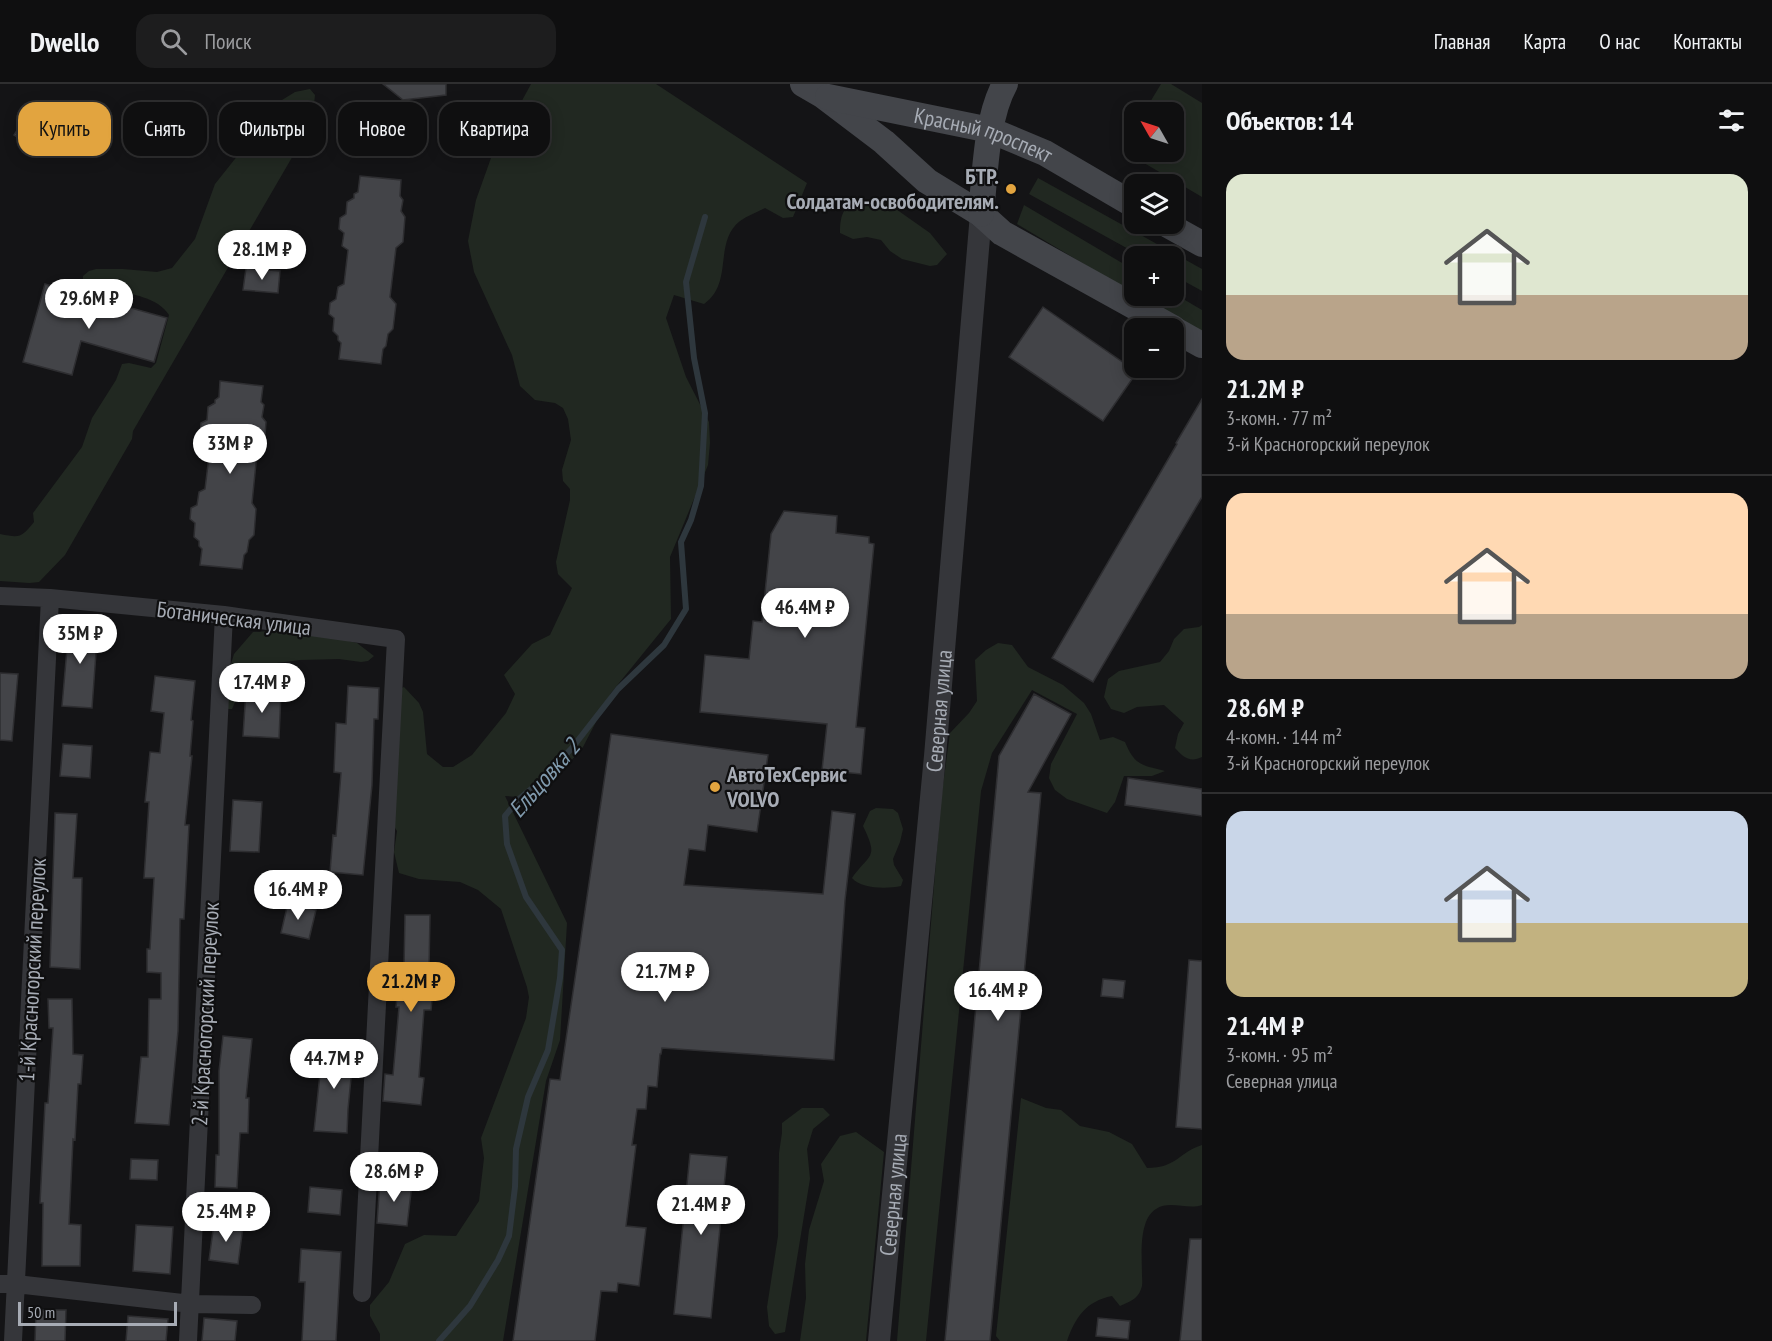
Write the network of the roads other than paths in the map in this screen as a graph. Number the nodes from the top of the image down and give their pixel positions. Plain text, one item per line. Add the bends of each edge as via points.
1 (1005, 84) edge
2 (813, 90) edge
3 (990, 130) junction
4 (1124, 199) edge
5 (981, 214) junction
6 (1184, 234) edge
7 (1202, 244) edge
8 (1153, 318) edge
9 (1184, 335) edge
10 (1202, 345) edge
11 (0, 596) edge
12 (50, 598) junction
13 (224, 615) junction
14 (8, 1284) edge
15 (362, 1293) dead end
16 (190, 1304) junction
17 (252, 1305) dead end
18 (13, 1341) edge
19 (188, 1341) edge
20 (879, 1341) edge

1 - 3 main road, Северная улица
2 - 3 main road, Красный проспект
2 - 5 main road, Красный проспект via 884,142 927,181
3 - 4 main road, Красный проспект via 1046,153
3 - 5 main road, Северная улица
5 - 8 main road, Красный проспект via 1002,233
5 - 20 street, Северная улица
6 - 7 main road
9 - 10 main road, Красный проспект
11 - 12 street, Ботаническая улица
12 - 13 street, Ботаническая улица
12 - 14 street, 1-й Красногорский переулок
13 - 15 street, Ботаническая улица via 396,639
13 - 16 street, 2-й Красногорский переулок
14 - 16 street
14 - 18 street, 1-й Красногорский переулок
16 - 17 street
16 - 19 street, 2-й Красногорский переулок

